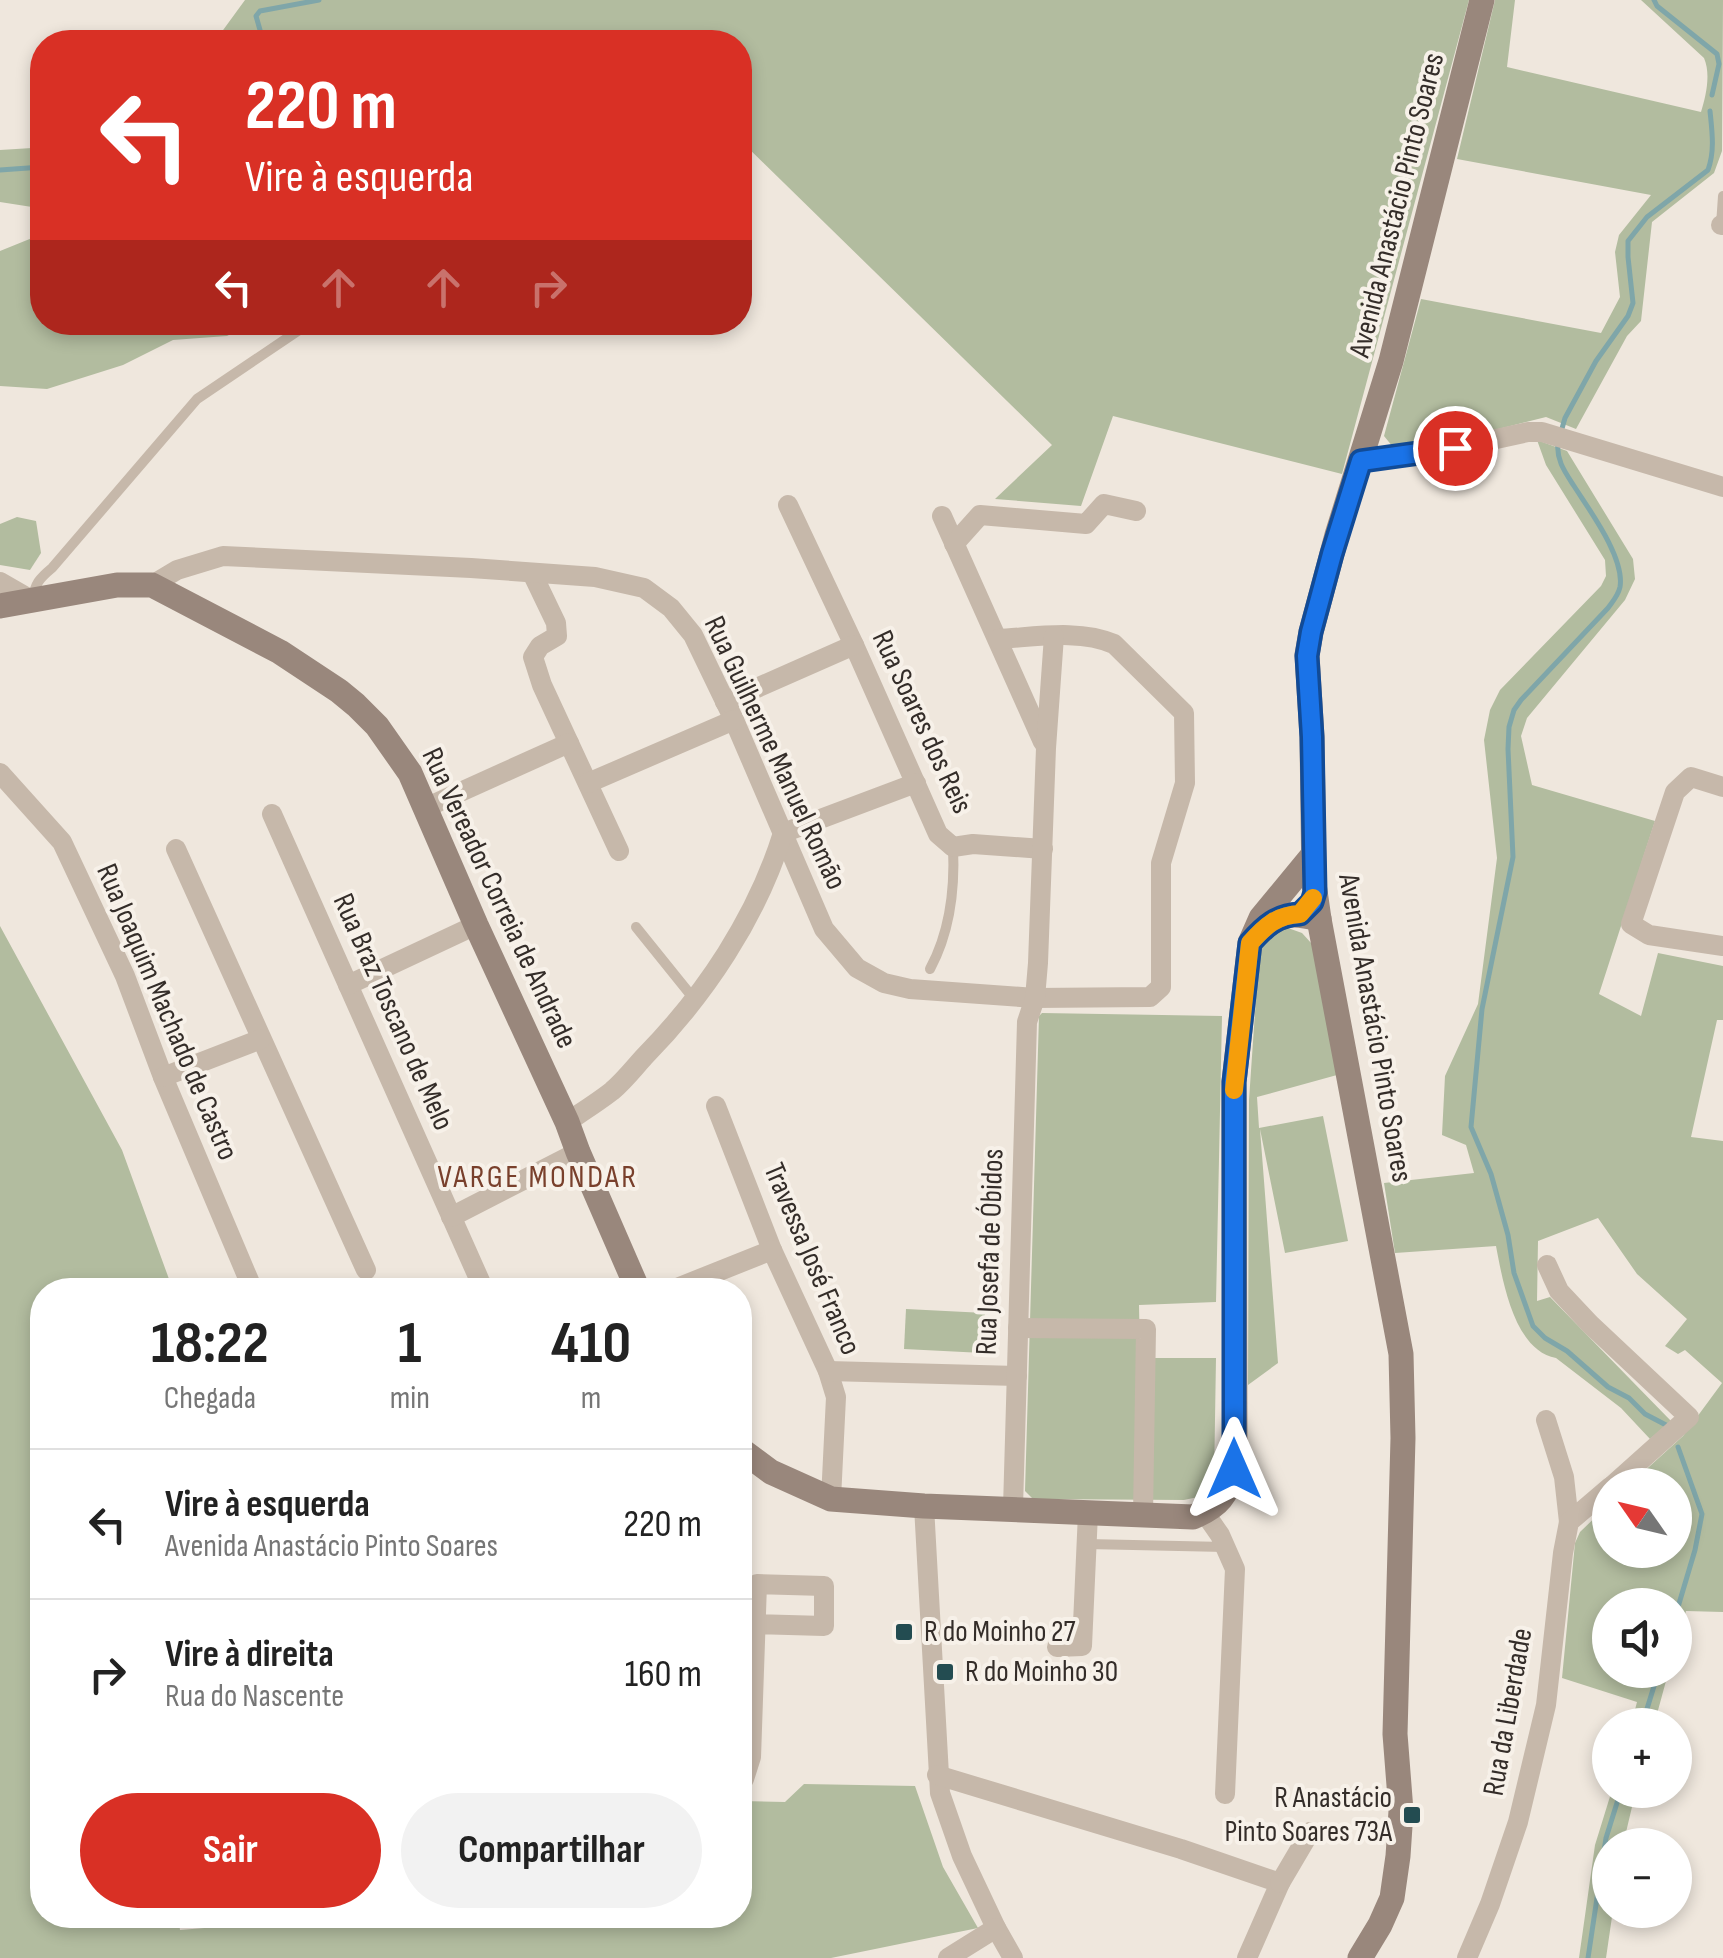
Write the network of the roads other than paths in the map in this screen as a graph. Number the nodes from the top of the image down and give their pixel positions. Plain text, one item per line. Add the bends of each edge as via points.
1 (1482, 0) edge
2 (1723, 196) edge
3 (1722, 225) edge
4 (293, 335) edge
5 (1361, 461) junction
6 (1723, 487) edge
7 (788, 506) dead end
8 (1136, 512) dead end
9 (942, 516) dead end
10 (954, 544) junction
11 (532, 573) junction
12 (0, 582) edge
13 (152, 585) junction
14 (33, 600) junction
15 (0, 606) edge
16 (1054, 636) junction
17 (998, 638) junction
18 (854, 645) junction
19 (729, 711) junction
20 (570, 744) junction
21 (1046, 748) junction
22 (0, 773) edge
23 (588, 782) junction
24 (916, 783) junction
25 (1723, 787) edge
26 (426, 808) junction
27 (272, 814) dead end
28 (783, 834) junction
29 (954, 847) junction
30 (176, 848) dead end
31 (1043, 849) junction
32 (620, 850) dead end
33 (1314, 855) junction
34 (1315, 892) junction
35 (1280, 894) junction
36 (1309, 917) junction
37 (476, 925) junction
38 (636, 927) dead end
39 (1250, 943) junction
40 (1723, 946) edge
41 (930, 969) dead end
42 (348, 984) junction
43 (1035, 998) junction
44 (694, 999) junction
45 (261, 1038) junction
46 (163, 1078) junction
47 (716, 1106) dead end
48 (567, 1122) junction
49 (578, 1152) junction
50 (451, 1217) junction
51 (772, 1250) junction
52 (1546, 1265) dead end
53 (366, 1270) dead end
54 (248, 1278) edge
55 (479, 1278) edge
56 (633, 1278) edge
57 (702, 1278) edge
58 (1018, 1328) junction
59 (828, 1371) junction
60 (1017, 1376) junction
61 (1546, 1420) dead end
62 (752, 1458) edge
63 (1632, 1468) edge
64 (832, 1498) junction
65 (1592, 1502) edge
66 (924, 1506) junction
67 (1012, 1508) junction
68 (1204, 1512) junction
69 (1088, 1513) junction
70 (1144, 1515) junction
71 (1569, 1522) junction
72 (1086, 1544) junction
73 (1225, 1547) junction
74 (756, 1624) dead end
75 (1057, 1647) dead end
76 (752, 1730) edge
77 (937, 1776) junction
78 (1225, 1794) dead end
79 (1310, 1832) dead end
80 (1280, 1883) junction
81 (996, 1928) junction
82 (948, 1958) edge
83 (1013, 1958) edge
84 (1247, 1958) edge
85 (1361, 1958) edge
86 (1467, 1958) edge

1 - 5 street, Avenida Anastácio Pinto Soares
2 - 3 lane
4 - 14 lane via 197,399 40,578
5 - 6 street via 1542,432
5 - 33 street, Avenida Anastácio Pinto Soares via 1307,656
7 - 18 street, Rua Soares dos Reis
8 - 10 street via 1104,504 1086,524 980,515
9 - 10 street
10 - 17 street
11 - 13 street, Rua Guilherme Manuel Romão via 223,556
11 - 19 street, Rua Guilherme Manuel Romão via 644,588 692,634
11 - 20 street via 557,636 533,657
12 - 14 street
13 - 14 street
13 - 26 street, Rua Vereador Correia de Andrade via 340,691 394,748
14 - 15 street
16 - 17 street
16 - 21 street, Rua Josefa de Óbidos
16 - 43 street, Rua Guilherme Manuel Romão via 1114,644 1184,713 1185,783 1161,862 1161,986 1150,997
17 - 21 street
18 - 19 street
18 - 24 street, Rua Soares dos Reis
19 - 23 street
19 - 28 street, Rua Guilherme Manuel Romão
20 - 23 street
20 - 26 street
21 - 31 street, Rua Josefa de Óbidos
22 - 46 street, Rua Joaquim Machado de Castro via 62,842 125,976
23 - 32 street
24 - 28 street
24 - 29 street, Rua Soares dos Reis via 938,834
25 - 40 street via 1691,777 1675,792 1631,924 1649,935
26 - 37 street, Rua Vereador Correia de Andrade
27 - 42 street, Rua Braz Toscano de Melo
28 - 43 street, Rua Guilherme Manuel Romão via 824,929 857,968 910,988
28 - 44 street via 749,914
29 - 31 street
29 - 41 lane, Rua Soares dos Reis via 947,921
30 - 45 street
31 - 43 street, Rua Josefa de Óbidos
33 - 34 street, Avenida Anastácio Pinto Soares
33 - 35 street
34 - 35 street via 1296,888
34 - 36 street
35 - 39 street
36 - 39 street via 1286,914
36 - 85 street, Avenida Anastácio Pinto Soares via 1401,1354 1395,1734 1401,1811 1392,1898
37 - 42 street
37 - 48 street, Rua Vereador Correia de Andrade
38 - 44 lane
39 - 68 street via 1234,1082 1234,1469 1225,1495
42 - 50 street, Rua Braz Toscano de Melo
43 - 58 street, Rua Josefa de Óbidos via 1027,1022
44 - 48 street via 613,1090
45 - 46 street
45 - 53 street
46 - 54 street, Rua Joaquim Machado de Castro
47 - 51 street, Travessa José Franco
48 - 49 street, Rua Vereador Correia de Andrade
49 - 50 street
49 - 56 street, Rua Vereador Correia de Andrade
50 - 55 street, Rua Braz Toscano de Melo
51 - 57 street
51 - 59 street, Travessa José Franco
52 - 63 street via 1559,1291 1590,1324 1689,1417
58 - 60 street, Rua Josefa de Óbidos
58 - 70 street via 1146,1329
59 - 60 street
59 - 64 street, Travessa José Franco via 836,1397
60 - 67 street, Rua Josefa de Óbidos
61 - 71 street, Rua da Liberdade via 1564,1476
62 - 64 street
64 - 66 street
65 - 71 street
66 - 67 street
66 - 77 street
67 - 69 street
68 - 70 street
68 - 73 street
69 - 70 street
69 - 72 street
71 - 86 street, Rua da Liberdade via 1546,1705 1518,1822
72 - 73 lane
72 - 75 street via 1082,1646
73 - 78 street via 1235,1569
74 - 76 street
77 - 80 street
77 - 81 street via 962,1856
79 - 80 street
80 - 84 street
81 - 82 street
81 - 83 street

